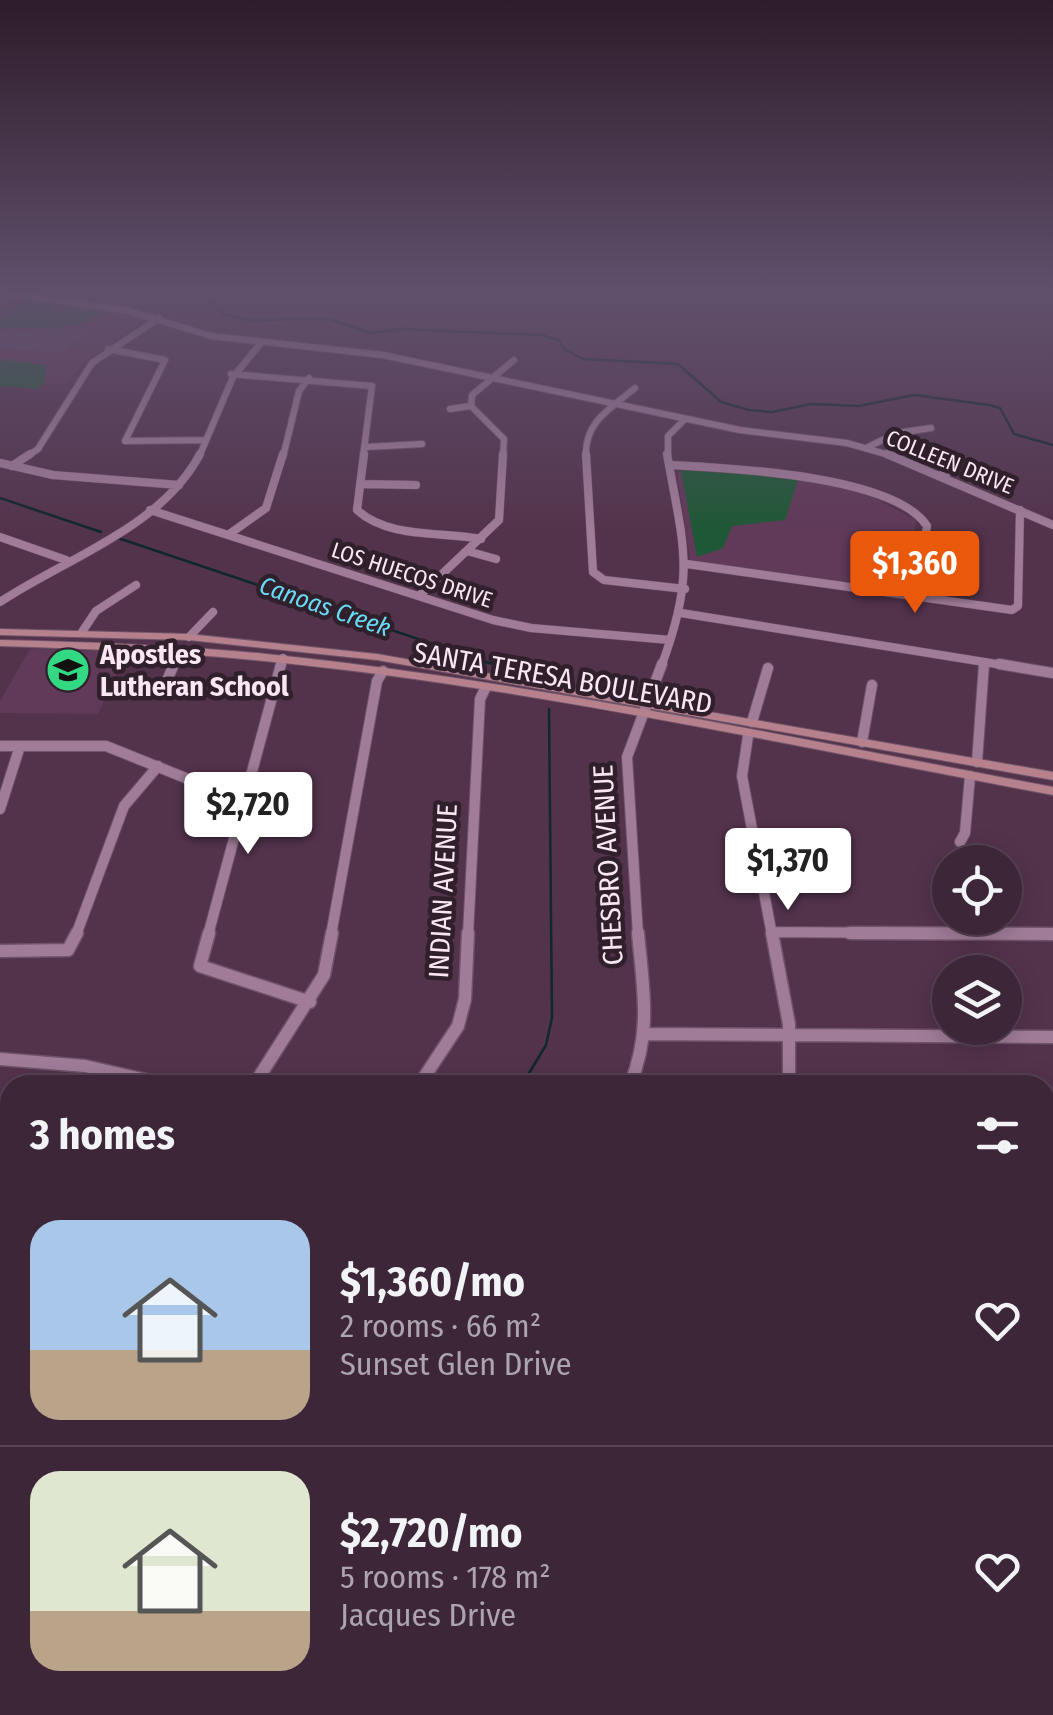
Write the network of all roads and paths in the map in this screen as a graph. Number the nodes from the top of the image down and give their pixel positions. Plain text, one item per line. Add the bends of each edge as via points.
1 (87, 372) edge
2 (159, 372) edge
3 (465, 372) edge
4 (497, 372) edge
5 (231, 374) joint
6 (490, 377) junction
7 (308, 378) junction
8 (635, 388) dead end
9 (615, 403) junction
10 (471, 406) junction
11 (450, 408) dead end
12 (504, 417) dead end
13 (685, 419) junction
14 (488, 420) junction
15 (930, 428) dead end
16 (206, 440) junction
17 (422, 444) dead end
18 (366, 447) junction
19 (868, 448) junction
20 (0, 463) edge
21 (12, 466) junction
22 (670, 466) junction
23 (963, 466) dead end
24 (941, 475) junction
25 (91, 478) junction
26 (361, 484) junction
27 (179, 485) junction
28 (416, 485) dead end
29 (83, 488) dead end
30 (150, 510) junction
31 (1020, 510) junction
32 (1053, 525) edge
33 (228, 534) junction
34 (0, 537) edge
35 (481, 539) junction
36 (467, 551) junction
37 (496, 559) dead end
38 (66, 560) junction
39 (687, 564) junction
40 (136, 585) dead end
41 (685, 588) junction
42 (419, 596) junction
43 (916, 597) junction
44 (0, 602) edge
45 (213, 612) dead end
46 (681, 613) junction
47 (0, 632) edge
48 (82, 632) junction
49 (190, 637) junction
50 (670, 640) junction
51 (5, 644) edge
52 (180, 649) junction
53 (282, 658) junction
54 (984, 662) junction
55 (768, 668) dead end
56 (383, 671) junction
57 (1053, 673) edge
58 (166, 683) dead end
59 (872, 685) dead end
60 (485, 689) junction
61 (642, 710) junction
62 (750, 730) junction
63 (862, 742) junction
64 (0, 746) edge
65 (20, 746) junction
66 (977, 762) junction
67 (158, 766) junction
68 (970, 776) junction
69 (1053, 776) edge
70 (244, 787) junction
71 (1053, 791) edge
72 (0, 808) edge
73 (828, 841) dead end
74 (960, 842) dead end
75 (754, 844) junction
76 (771, 932) junction
77 (1053, 934) edge
78 (0, 950) edge
79 (310, 1002) junction
80 (646, 1034) junction
81 (790, 1036) junction
82 (1053, 1036) edge
83 (0, 1060) edge
84 (136, 1075) edge
85 (261, 1075) edge
86 (426, 1075) edge
87 (633, 1075) edge
88 (790, 1075) edge

1 - 21 street via 38,448
2 - 16 street via 125,441
3 - 6 street, COLLEEN DRIVE
4 - 6 street
5 - 7 street
5 - 16 street
6 - 9 street, COLLEEN DRIVE
6 - 10 street via 472,394
7 - 18 street via 375,388
7 - 33 street via 273,496
8 - 9 street
9 - 13 street, COLLEEN DRIVE
9 - 41 street via 585,440 595,578
10 - 11 street
10 - 14 street
12 - 14 street
13 - 19 street, COLLEEN DRIVE
13 - 22 street, CHESBRO AVENUE via 668,436
14 - 35 street via 504,439 502,511
15 - 19 street via 897,433
16 - 27 street
17 - 18 street
18 - 26 street
19 - 24 street, COLLEEN DRIVE
20 - 21 street
21 - 25 street
22 - 39 street, CHESBRO AVENUE
22 - 43 street via 811,474 919,515 927,526
23 - 24 street
24 - 31 street, COLLEEN DRIVE
25 - 27 street
25 - 29 street
26 - 28 street
26 - 35 street via 357,510 377,526
27 - 30 street
30 - 33 street, LOS HUECOS DRIVE
30 - 38 street
31 - 32 street, COLLEEN DRIVE
31 - 43 street via 1016,609
33 - 42 street, LOS HUECOS DRIVE
34 - 38 street
35 - 36 street
36 - 37 street
36 - 42 street
38 - 44 street
39 - 41 street, CHESBRO AVENUE
39 - 43 street
40 - 48 street via 96,611
41 - 46 street, CHESBRO AVENUE
42 - 50 street, LOS HUECOS DRIVE via 530,628
45 - 49 street
46 - 50 street, CHESBRO AVENUE
46 - 54 street
47 - 48 main road, SANTA TERESA BOULEVARD
48 - 49 main road, SANTA TERESA BOULEVARD
49 - 61 main road, SANTA TERESA BOULEVARD via 377,657
50 - 61 street, CHESBRO AVENUE
51 - 52 main road, SANTA TERESA BOULEVARD
52 - 53 main road, SANTA TERESA BOULEVARD
52 - 58 street
53 - 56 main road, SANTA TERESA BOULEVARD
53 - 70 street
54 - 57 street
54 - 66 street
55 - 62 street
56 - 60 main road, SANTA TERESA BOULEVARD
56 - 79 street via 324,976
59 - 63 street
60 - 61 main road, SANTA TERESA BOULEVARD
60 - 86 street, INDIAN AVENUE via 465,999 458,1026
61 - 62 main road, SANTA TERESA BOULEVARD
61 - 80 street, CHESBRO AVENUE via 628,758 628,820
62 - 63 main road, SANTA TERESA BOULEVARD
62 - 68 main road, SANTA TERESA BOULEVARD
62 - 75 street via 742,776
63 - 66 main road, SANTA TERESA BOULEVARD
64 - 65 street
65 - 67 street via 106,746
65 - 72 street
66 - 69 main road, SANTA TERESA BOULEVARD
67 - 70 street via 198,783
67 - 78 street via 124,802 68,950
68 - 71 main road, SANTA TERESA BOULEVARD
68 - 74 street
70 - 79 street via 200,966
73 - 75 street
75 - 76 street
76 - 77 street
76 - 81 street
79 - 85 street
80 - 81 street
80 - 87 street, CHESBRO AVENUE
81 - 82 street
81 - 88 street
83 - 84 street via 46,1059

